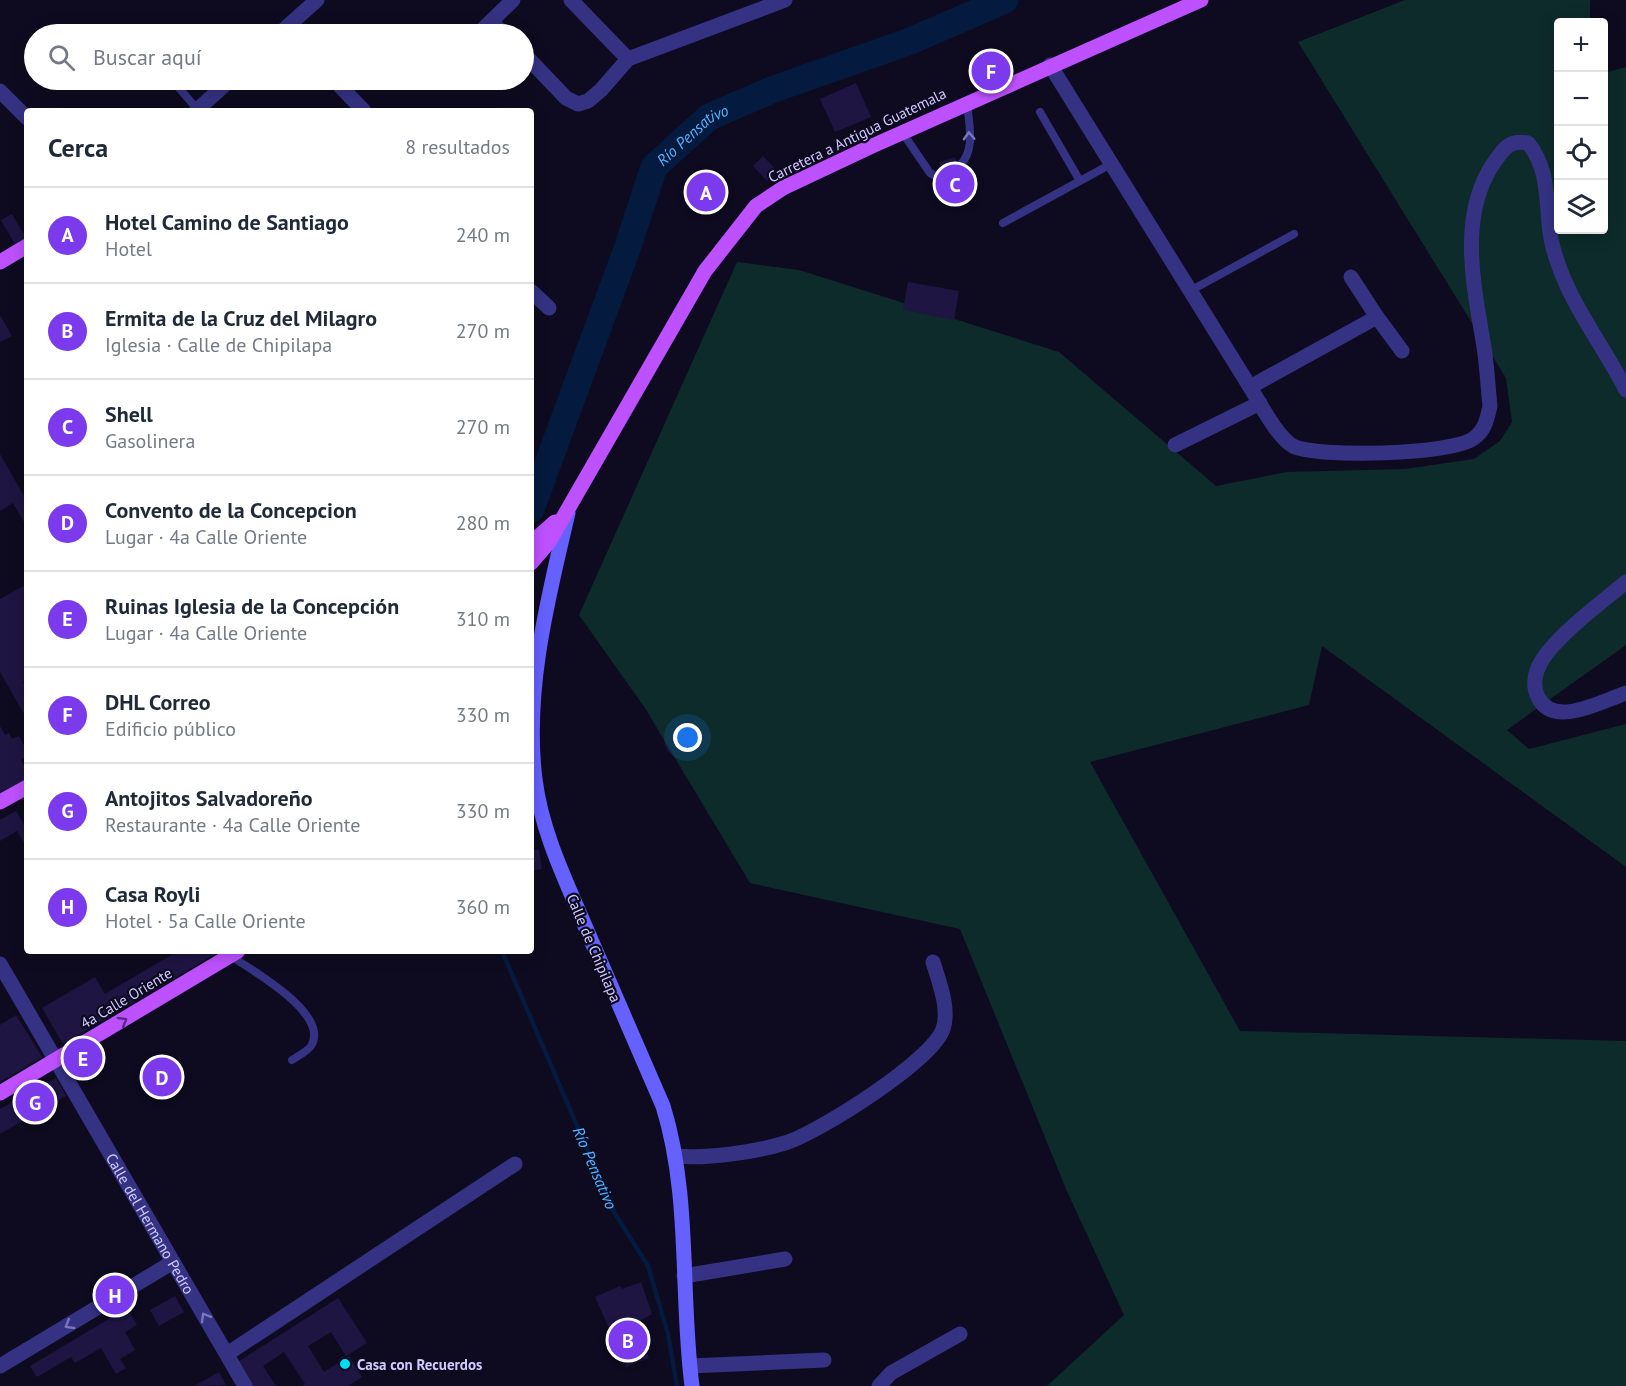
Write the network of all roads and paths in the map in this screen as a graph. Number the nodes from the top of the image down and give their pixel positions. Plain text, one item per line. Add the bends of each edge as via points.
1 (317, 0) edge
2 (513, 0) edge
3 (572, 0) edge
4 (785, 0) edge
5 (1201, 0) edge
6 (491, 22) edge
7 (290, 24) edge
8 (628, 59) junction
9 (534, 64) edge
10 (1050, 65) junction
11 (0, 90) edge
12 (180, 90) edge
13 (219, 90) edge
14 (344, 90) edge
15 (967, 102) junction
16 (195, 108) edge
17 (199, 108) edge
18 (361, 108) edge
19 (1040, 112) dead end
20 (24, 115) edge
21 (902, 132) junction
22 (1111, 164) junction
23 (958, 166) dead end
24 (943, 175) dead end
25 (1080, 181) junction
26 (1004, 223) dead end
27 (1294, 234) dead end
28 (24, 248) edge
29 (0, 262) edge
30 (1351, 277) dead end
31 (1190, 291) junction
32 (534, 294) edge
33 (549, 308) dead end
34 (1377, 317) junction
35 (1402, 351) dead end
36 (1250, 387) junction
37 (1626, 390) edge
38 (1260, 403) junction
39 (1175, 445) dead end
40 (569, 507) junction
41 (534, 541) edge
42 (534, 560) edge
43 (1626, 582) edge
44 (1626, 693) edge
45 (534, 700) edge
46 (534, 744) edge
47 (24, 789) edge
48 (0, 802) edge
49 (235, 954) edge
50 (933, 962) dead end
51 (0, 964) edge
52 (292, 1060) dead end
53 (56, 1061) junction
54 (0, 1093) edge
55 (676, 1156) junction
56 (515, 1164) dead end
57 (785, 1259) dead end
58 (173, 1262) junction
59 (684, 1276) junction
60 (960, 1334) dead end
61 (227, 1353) junction
62 (824, 1360) dead end
63 (0, 1366) edge
64 (690, 1366) junction
65 (245, 1386) edge
66 (692, 1386) edge
67 (879, 1386) edge

1 - 7 street
2 - 6 street
3 - 8 street
4 - 8 street
5 - 10 main road, Carretera a Antigua Guatemala
8 - 9 street via 601,90 578,104 566,98
10 - 15 main road, Carretera a Antigua Guatemala
10 - 22 street
11 - 20 street
12 - 16 lane
13 - 17 street
14 - 18 street
15 - 21 main road, Carretera a Antigua Guatemala
23 -> 15 lane via 970,145
19 - 25 lane
21 - 24 lane via 930,173
21 - 40 main road, Carretera a Antigua Guatemala via 783,188 756,206 737,227 705,270
22 - 25 lane
22 - 31 street
25 - 26 lane
27 - 31 lane
28 - 29 main road
30 - 34 street
31 - 36 street
32 - 33 street
34 - 35 street
34 - 36 street
36 - 38 street
37 - 38 street via 1571,298 1558,267 1540,161 1528,143 1516,141 1493,164 1474,210 1473,270 1490,406 1486,424 1475,438 1460,446 1421,452 1305,449 1282,437
38 - 39 street
40 - 41 main road
40 - 42 main road via 549,543
40 - 45 main road, Calle de Chipilapa
43 - 44 street via 1553,647 1534,678 1544,706 1556,712 1573,712
46 - 55 main road, Calle de Chipilapa via 535,782 555,853 663,1106
47 - 48 main road
49 - 52 lane via 305,1012 314,1037 311,1047
53 -> 49 main road, 4a Calle Oriente
50 - 55 street via 943,998 942,1030 898,1075 801,1138 769,1148
51 - 53 street, Calle del Hermano Pedro
53 - 54 main road, 4a Calle Oriente
53 - 58 street, Calle del Hermano Pedro
55 - 59 main road, Calle de Chipilapa
56 - 61 street
57 - 59 street
61 -> 58 street, Calle del Hermano Pedro
58 -> 63 street
59 - 64 main road, Calle de Chipilapa
60 - 67 street via 891,1373
61 - 65 street, Calle del Hermano Pedro
62 - 64 street
64 - 66 main road, Calle de Chipilapa

